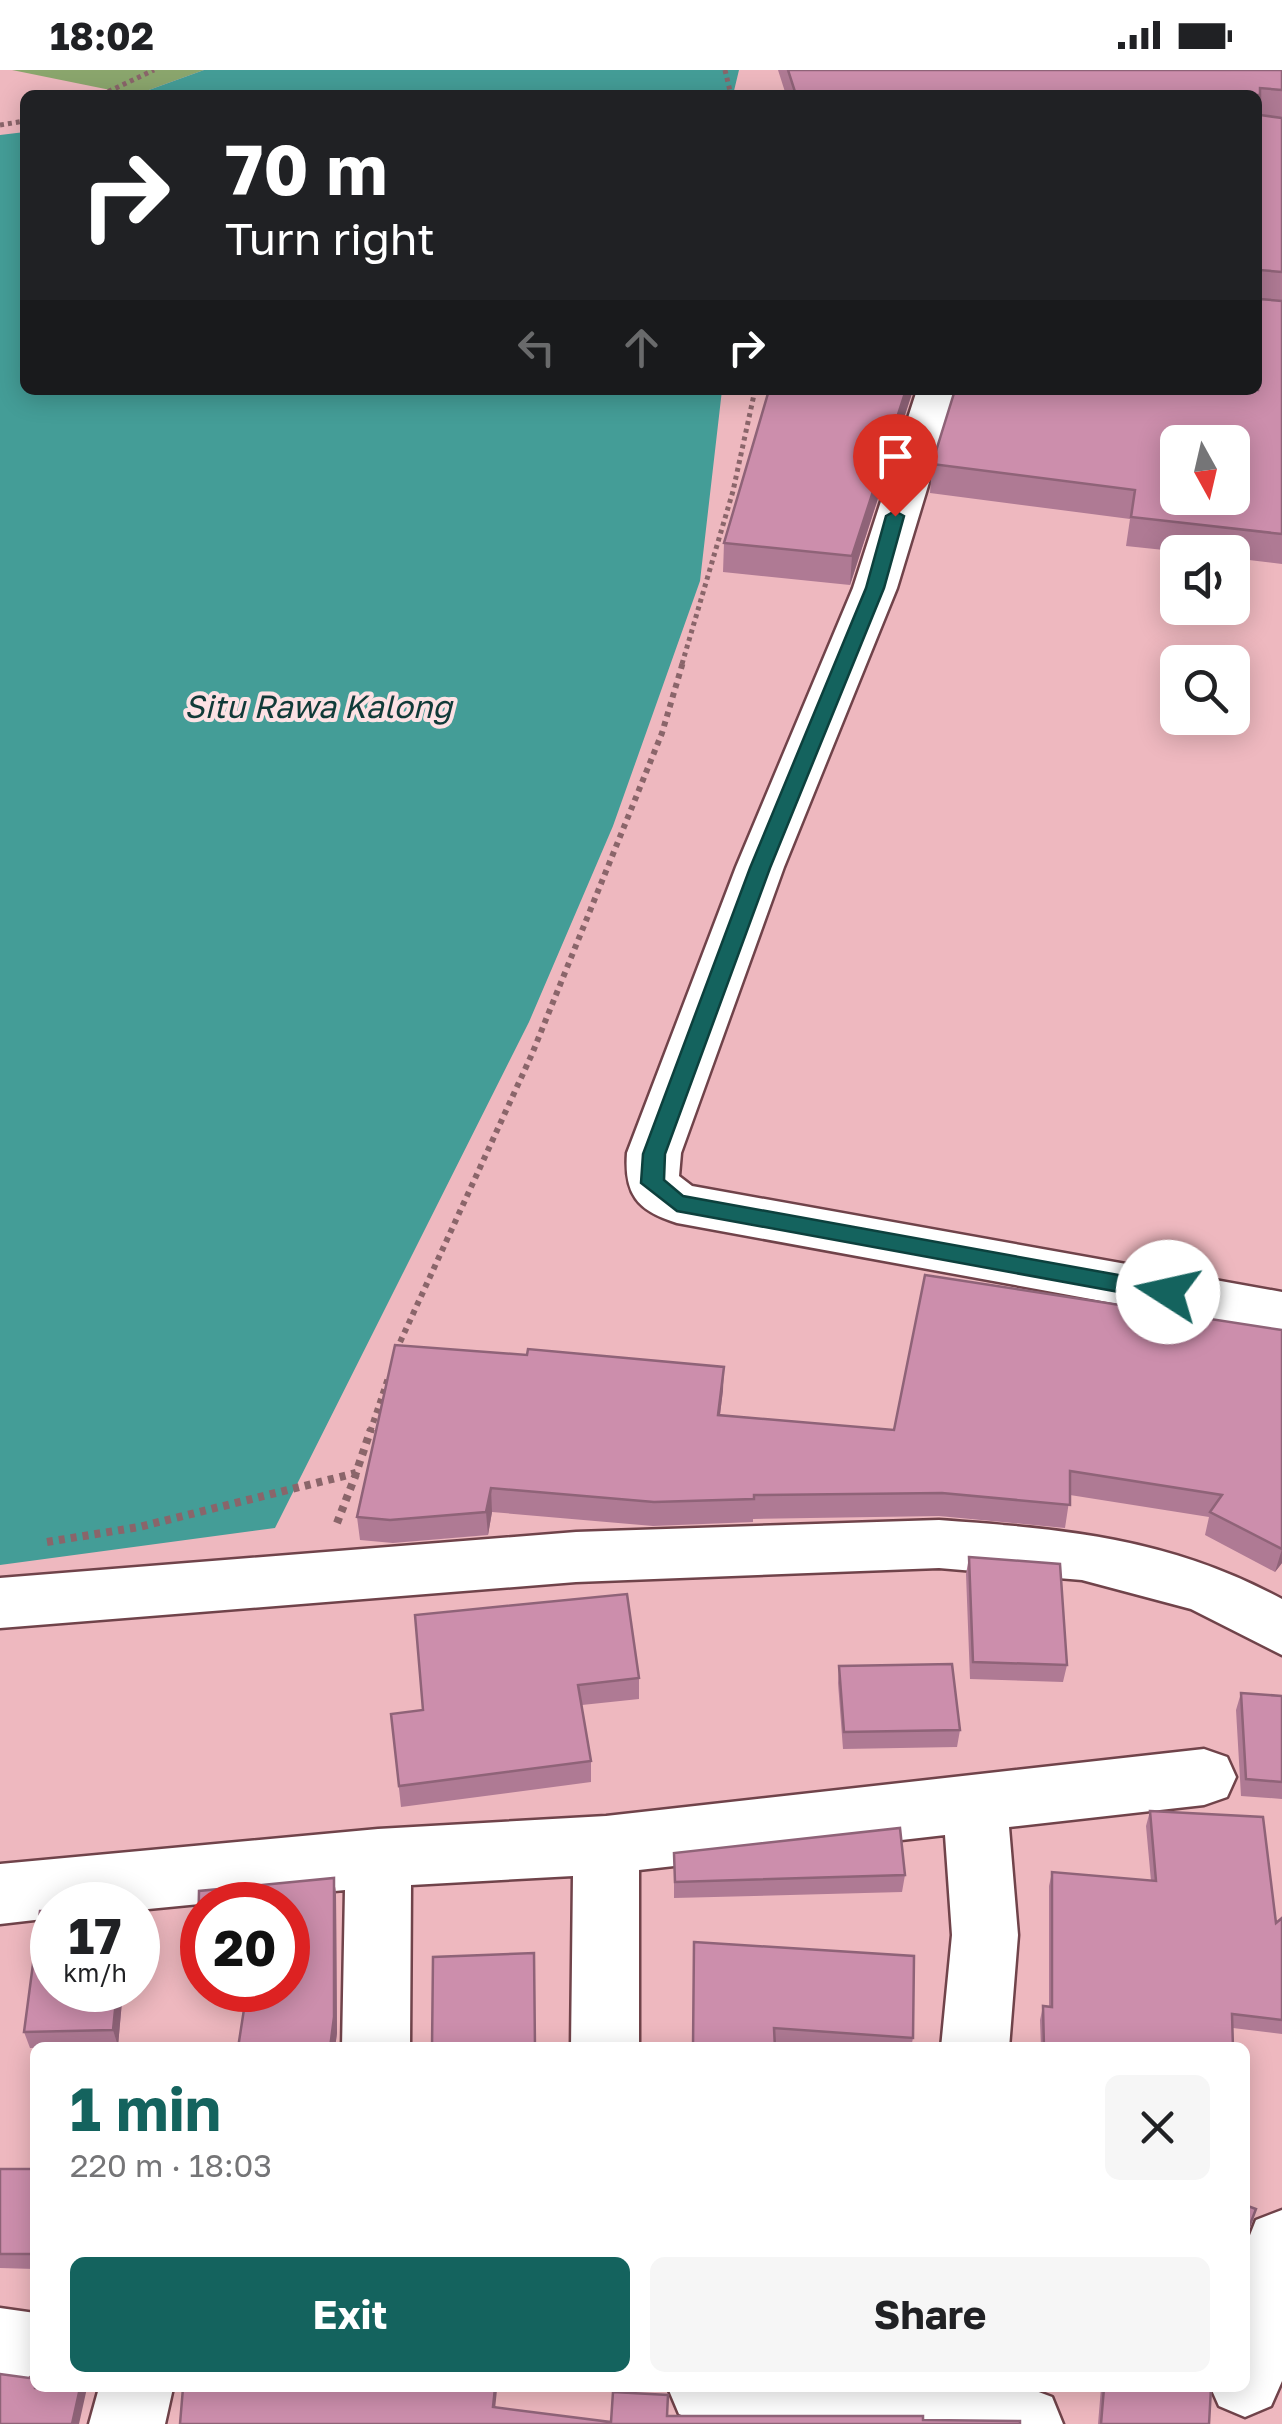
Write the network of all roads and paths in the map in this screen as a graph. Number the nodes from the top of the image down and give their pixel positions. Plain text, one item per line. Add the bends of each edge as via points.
1 (154, 70) edge
2 (112, 90) edge
3 (754, 395) edge
4 (935, 395) edge
5 (1282, 1313) edge
6 (35, 1544) dead end
7 (0, 1602) edge
8 (1282, 1628) edge
9 (1204, 1777) dead end
10 (975, 1804) junction
11 (606, 1844) junction
12 (378, 1858) junction
13 (0, 1894) edge
14 (376, 2042) edge
15 (605, 2042) edge
16 (976, 2042) edge
17 (1282, 2246) edge
18 (0, 2345) edge
19 (30, 2349) edge
20 (1250, 2362) edge
21 (135, 2392) edge
22 (739, 2392) edge
23 (1242, 2392) edge
24 (988, 2408) edge
25 (127, 2424) edge
26 (1236, 2424) edge

1 - 2 path
3 - 6 path via 733,491 662,733 532,1054 397,1349 356,1473 139,1527
4 - 5 street via 875,588 760,868 654,1154 652,1183 677,1203
7 - 8 street via 576,1558 938,1544 1082,1555 1207,1588
9 - 10 street
10 - 11 street
10 - 16 street via 985,1935
11 - 12 street
11 - 15 street
12 - 13 street
12 - 14 street
17 - 20 street
18 - 19 street
21 - 25 street
22 - 24 street via 899,2411
23 - 26 street

